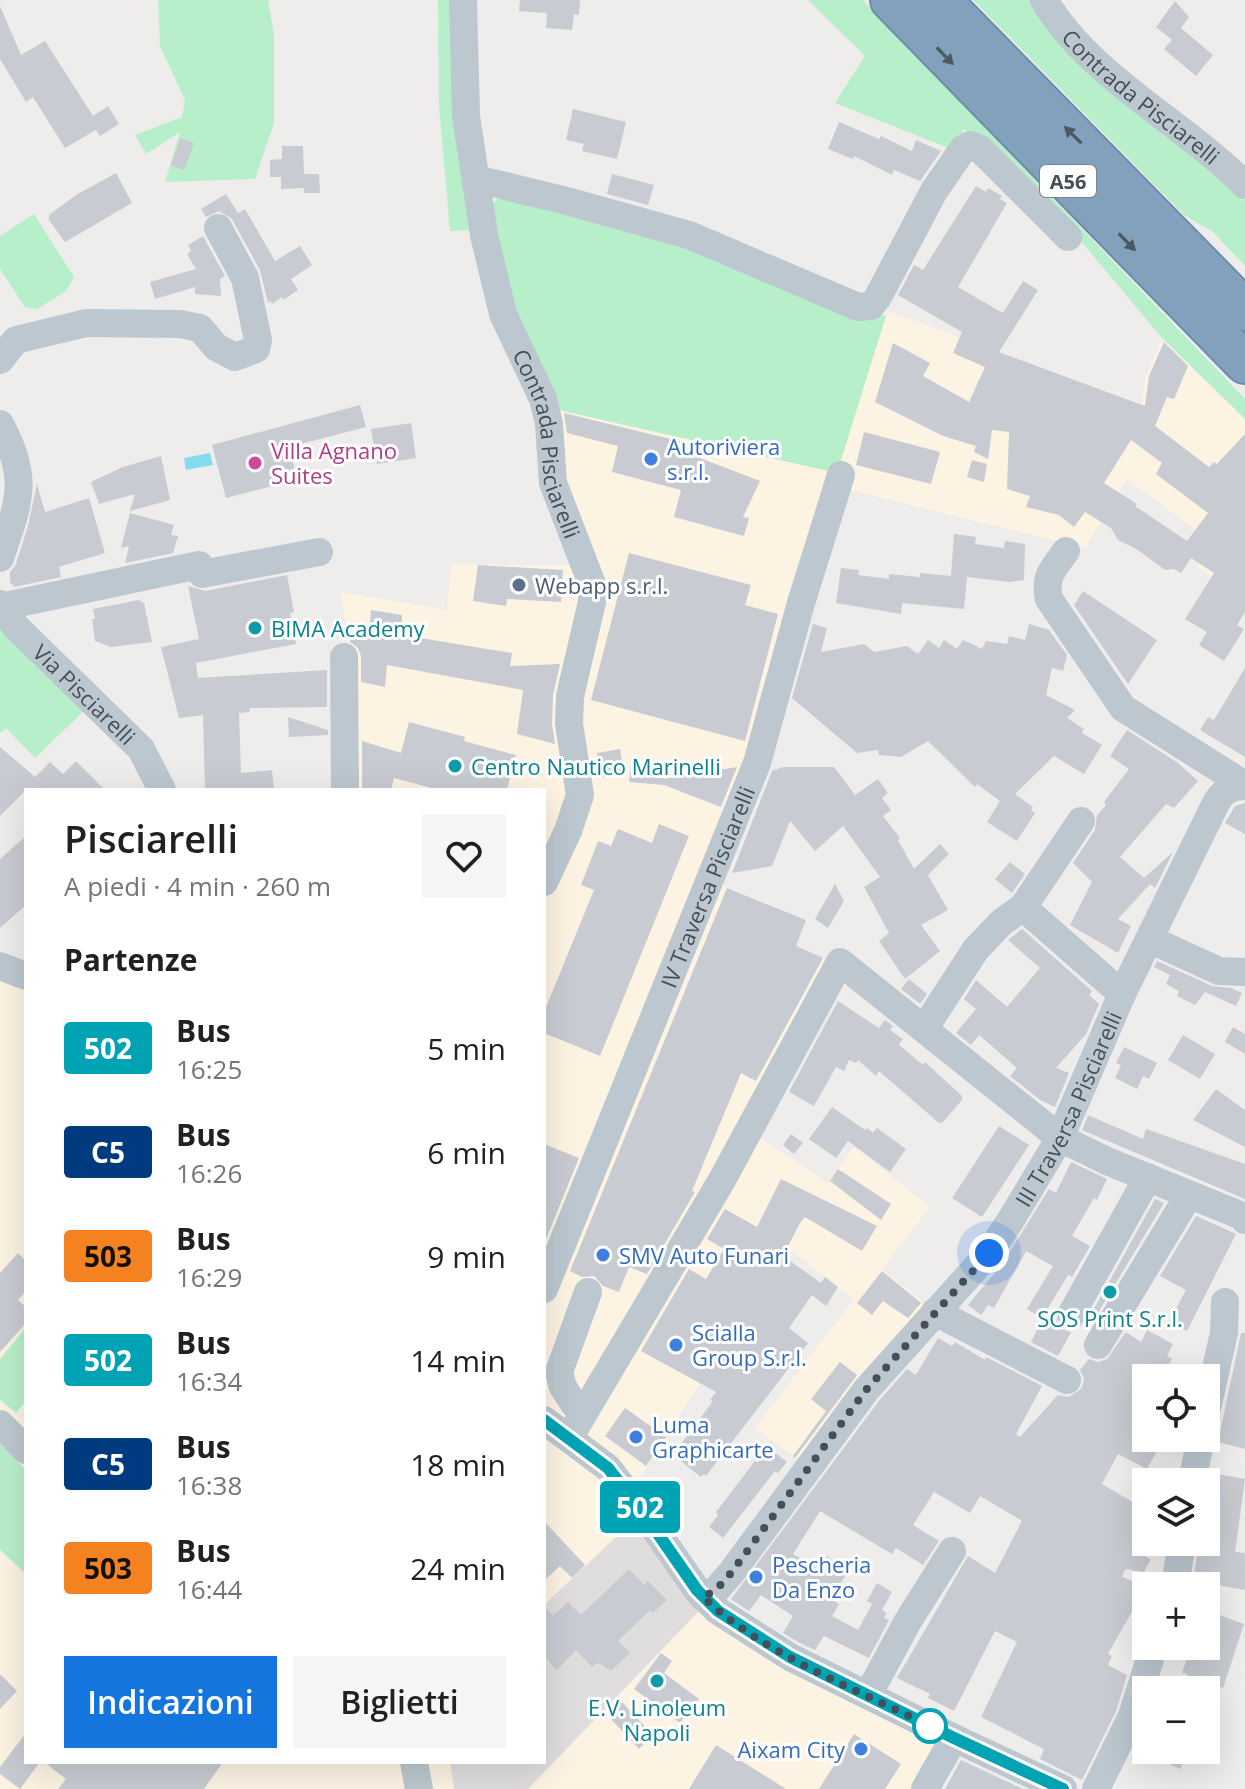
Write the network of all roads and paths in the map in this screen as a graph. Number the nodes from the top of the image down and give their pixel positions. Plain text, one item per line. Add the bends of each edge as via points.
1 (463, 0) edge
2 (891, 0) edge
3 (940, 0) edge
4 (1044, 0) edge
5 (476, 179) junction
6 (1245, 185) edge
7 (218, 228) dead end
8 (1068, 237) dead end
9 (1245, 310) edge
10 (0, 360) edge
11 (1245, 363) edge
12 (0, 424) edge
13 (841, 475) dead end
14 (1066, 551) dead end
15 (319, 552) dead end
16 (0, 558) edge
17 (0, 606) edge
18 (344, 657) dead end
19 (1245, 786) edge
20 (161, 788) edge
21 (345, 788) edge
22 (1081, 821) dead end
23 (546, 878) edge
24 (1034, 917) dead end
25 (1149, 939) junction
26 (0, 966) edge
27 (1245, 972) edge
28 (24, 975) edge
29 (1122, 994) junction
30 (924, 1029) junction
31 (1060, 1138) junction
32 (1148, 1177) junction
33 (1189, 1195) junction
34 (1244, 1216) edge
35 (645, 1275) dead end
36 (546, 1284) edge
37 (588, 1292) dead end
38 (1225, 1302) dead end
39 (935, 1312) junction
40 (1071, 1315) dead end
41 (1098, 1345) dead end
42 (1217, 1364) edge
43 (1067, 1380) dead end
44 (574, 1404) junction
45 (0, 1424) edge
46 (557, 1430) edge
47 (24, 1448) edge
48 (952, 1551) dead end
49 (703, 1597) junction
50 (1150, 1660) edge
51 (868, 1695) junction
52 (954, 1738) junction
53 (414, 1764) edge
54 (419, 1789) edge
55 (925, 1789) edge
56 (1063, 1789) edge
57 (1096, 1789) edge

1 - 5 street, Contrada Pisciarelli via 466,116
2 -> 11 highway, A56
9 -> 3 highway, A56
4 - 6 street, Contrada Pisciarelli via 1087,56
5 - 8 street via 689,235 858,307 871,306 878,297 934,191 970,145
5 - 23 street, Contrada Pisciarelli via 503,314 543,399 553,483 592,584 570,696 580,795
7 - 10 street via 245,278 256,349 235,357 216,347 200,328 104,321 16,340
12 - 16 street via 18,463 20,485
13 - 36 street, IV Traversa Pisciarelli via 757,763
14 - 19 street via 1046,585 1049,599 1123,708
15 - 17 street via 202,574 199,565
17 - 20 street, Via Pisciarelli via 141,749
18 - 21 street
19 - 25 street, III Traversa Pisciarelli via 1224,791 1217,801
22 - 30 street via 1023,907 976,949
24 - 29 street
25 - 27 street via 1219,971
25 - 29 street, III Traversa Pisciarelli
26 - 28 street
29 - 31 street, III Traversa Pisciarelli
30 - 31 street
30 - 46 street via 840,962 722,1180
31 - 32 street
31 - 39 street, III Traversa Pisciarelli via 989,1253
32 - 33 street
32 - 40 street
33 - 34 street
33 - 41 street
35 - 44 street
37 - 44 street via 559,1372
38 - 42 street
39 - 43 street
39 - 49 street, III Traversa Pisciarelli via 866,1390 731,1573
44 - 46 street
45 - 47 street
46 - 49 street via 608,1468
48 - 51 street
49 - 51 street via 790,1657
50 - 57 street via 1132,1716
51 - 52 street
52 - 55 street
52 - 56 street
53 - 54 street

